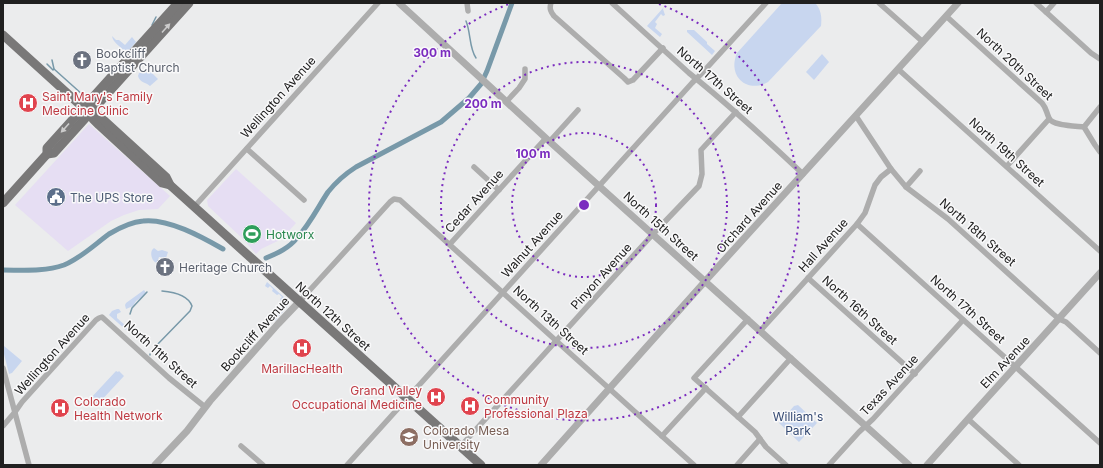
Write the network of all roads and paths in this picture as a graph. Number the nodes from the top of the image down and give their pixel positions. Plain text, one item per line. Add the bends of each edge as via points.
1 (178, 3) edge
2 (189, 3) edge
3 (378, 3) edge
4 (399, 3) edge
5 (467, 3) edge
6 (551, 3) edge
7 (612, 3) edge
8 (766, 3) edge
9 (879, 3) edge
10 (958, 3) edge
11 (1036, 3) edge
12 (1054, 3) edge
13 (468, 11) dead end
14 (1046, 12) junction
15 (946, 16) junction
16 (5, 40) edge
17 (923, 42) junction
18 (663, 48) junction
19 (141, 50) junction
20 (1100, 59) edge
21 (525, 69) dead end
22 (898, 69) junction
23 (696, 78) junction
24 (507, 102) junction
25 (1100, 107) edge
26 (86, 110) junction
27 (578, 110) dead end
28 (736, 112) junction
29 (856, 116) junction
30 (1049, 119) junction
31 (1084, 127) junction
32 (548, 139) junction
33 (247, 148) junction
34 (1100, 152) edge
35 (1006, 166) junction
36 (474, 167) dead end
37 (891, 169) junction
38 (920, 171) dead end
39 (804, 174) junction
40 (599, 186) junction
41 (906, 187) junction
42 (499, 190) junction
43 (304, 200) dead end
44 (390, 202) joint
45 (3, 203) edge
46 (194, 207) junction
47 (857, 224) junction
48 (653, 234) junction
49 (450, 244) junction
50 (1100, 250) edge
51 (1100, 273) edge
52 (808, 278) junction
53 (706, 281) junction
54 (503, 292) junction
55 (300, 302) junction
56 (102, 317) joint
57 (748, 319) junction
58 (1059, 319) junction
59 (963, 320) junction
60 (760, 330) junction
61 (556, 340) junction
62 (1100, 353) edge
63 (791, 358) junction
64 (1016, 367) junction
65 (3, 368) edge
66 (915, 374) junction
67 (609, 388) junction
68 (706, 388) junction
69 (407, 399) junction
70 (204, 407) junction
71 (15, 412) junction
72 (738, 417) junction
73 (968, 418) junction
74 (3, 426) edge
75 (866, 426) junction
76 (662, 436) junction
77 (760, 439) junction
78 (1100, 443) edge
79 (241, 446) dead end
80 (460, 447) junction
81 (29, 465) edge
82 (155, 465) edge
83 (263, 465) edge
84 (347, 465) edge
85 (481, 465) edge
86 (541, 465) edge
87 (694, 465) edge
88 (737, 465) edge
89 (786, 465) edge
90 (830, 465) edge
91 (909, 465) edge
92 (927, 465) edge
93 (1019, 465) edge

1 - 19 main road
19 -> 2 main road
3 - 33 street, Wellington Avenue
4 - 24 street, North 15th Street
5 - 13 street
6 - 18 street via 549,7 554,16 628,82 633,80
7 - 18 street, North 17th Street
8 - 23 street, Walnut Avenue
9 - 17 street
10 - 15 street, Orchard Avenue
11 - 14 street
12 - 14 street
14 - 20 street
15 - 17 street, Orchard Avenue
15 - 30 street, North 20th Street via 1042,103
16 - 26 main road, North 12th Street
17 - 22 street, Orchard Avenue
18 - 23 street, North 17th Street
19 - 26 main road
21 - 24 street via 525,80
22 - 29 street, Orchard Avenue
22 - 35 street, North 19th Street
23 - 28 street, North 17th Street
23 - 40 street, Walnut Avenue
24 - 32 street, North 15th Street
25 - 31 street
26 - 45 main road via 54,153 47,154
26 - 46 main road, North 12th Street via 93,120 130,148 162,183 170,185
27 - 32 street, Cedar Avenue
28 - 39 street, North 17th Street
28 - 48 street, Pinyon Avenue via 701,150 702,174 699,186
29 - 37 street, North 18th Street
29 - 39 street, Orchard Avenue
30 - 31 street, North 20th Street via 1064,125
30 - 35 street
31 - 34 street
32 - 40 street, North 15th Street
32 - 42 street, Cedar Avenue
33 - 43 street
33 - 46 street, Wellington Avenue
35 - 50 street, North 19th Street
36 - 42 street
37 - 41 street, North 18th Street
37 - 47 street, Hall Avenue via 875,185 868,207
38 - 41 street
39 - 53 street, Orchard Avenue
40 - 48 street, North 15th Street
40 - 54 street, Walnut Avenue
41 - 58 street, North 18th Street via 948,219
42 - 49 street, Cedar Avenue
44 - 49 street, North 13th Street via 394,199 403,201
44 - 55 street, Bookcliff Avenue
46 - 55 main road, North 12th Street
47 - 52 street, Hall Avenue
47 - 59 street, North 17th Street
48 - 53 street, North 15th Street
48 - 61 street, Pinyon Avenue
49 - 54 street, North 13th Street
51 - 58 street, Elm Avenue
52 - 60 street, Hall Avenue
52 - 66 street, North 16th Street
53 - 57 street, North 15th Street
53 - 67 street, Orchard Avenue
54 - 61 street, North 13th Street
54 - 69 street, Walnut Avenue
55 - 69 main road, North 12th Street
55 - 70 street, Bookcliff Avenue
56 - 70 street, North 11th Street
56 - 71 street, Wellington Avenue via 96,320
57 - 60 street, North 15th Street
57 - 68 street via 694,378
58 - 62 street, North 18th Street via 1066,322
58 - 64 street, Elm Avenue
59 - 64 street, North 17th Street
59 - 66 street, Texas Avenue
60 - 63 street, North 15th Street
61 - 67 street, North 13th Street
61 - 80 street, Pinyon Avenue
63 - 72 street
63 - 75 street, North 15th Street
64 - 73 street, Elm Avenue
64 - 78 street, North 17th Street
65 - 71 street
66 - 75 street, Texas Avenue
67 - 76 street, North 13th Street
67 - 86 street, Orchard Avenue
68 - 72 street
68 - 76 street
69 - 80 main road, North 12th Street
69 - 84 street, Walnut Avenue
70 - 82 street, Bookcliff Avenue via 187,431
71 - 74 street, Wellington Avenue
71 - 81 street
72 - 77 street
73 - 92 street, Elm Avenue
73 - 93 street
75 - 90 street, Texas Avenue
75 - 91 street, North 15th Street
76 - 87 street, North 13th Street
77 - 88 street
77 - 89 street
79 - 83 street
80 - 85 main road, North 12th Street

